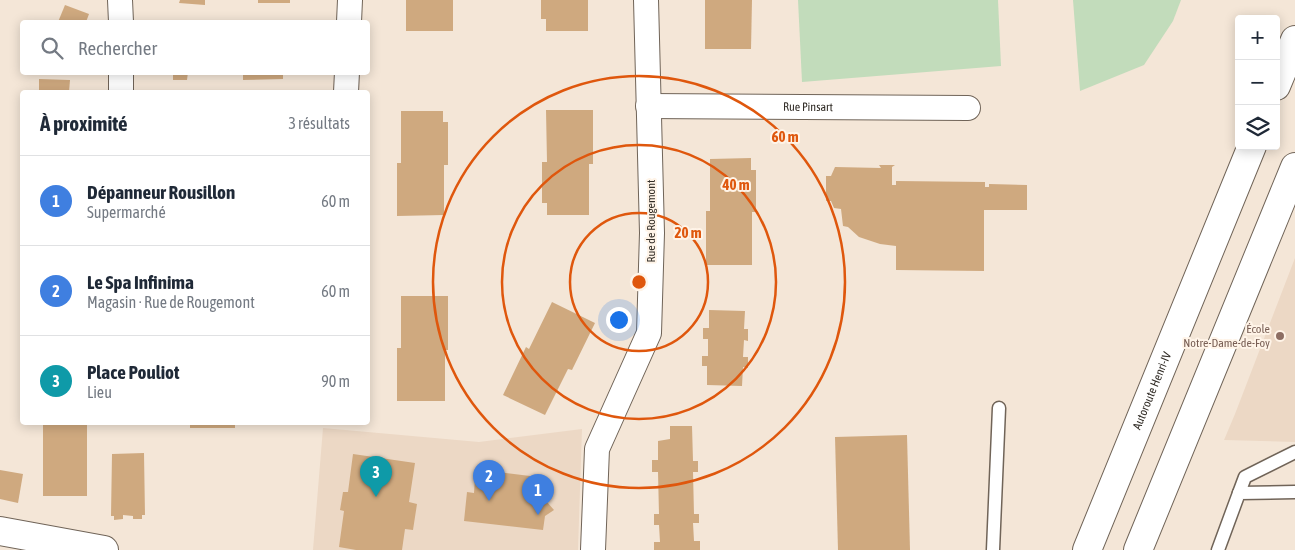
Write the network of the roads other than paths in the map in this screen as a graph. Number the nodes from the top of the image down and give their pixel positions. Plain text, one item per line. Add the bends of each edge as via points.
1 (120, 0) edge
2 (350, 0) edge
3 (646, 0) edge
4 (120, 20) edge
5 (350, 20) edge
6 (1295, 40) edge
7 (121, 75) edge
8 (347, 75) edge
9 (1280, 76) edge
10 (121, 90) edge
11 (346, 90) edge
12 (648, 106) junction
13 (968, 108) dead end
14 (1250, 150) edge
15 (1295, 167) edge
16 (999, 408) dead end
17 (1295, 452) edge
18 (1295, 492) edge
19 (1239, 493) junction
20 (0, 531) edge
21 (104, 550) edge
22 (593, 550) edge
23 (993, 550) edge
24 (1087, 550) edge
25 (1138, 550) edge
26 (1218, 550) edge

1 - 4 street
2 - 5 street
3 - 12 street, Rue de Rougemont
6 - 9 main road
7 - 10 street
8 - 11 street
12 - 13 street, Rue Pinsart
12 - 22 street, Rue de Rougemont via 652,233 649,332 597,449
14 - 24 main road, Autoroute Henri-IV
15 - 25 main road
16 - 23 lane
17 - 19 lane via 1244,477
18 - 19 lane
19 - 26 lane
20 - 21 main road

